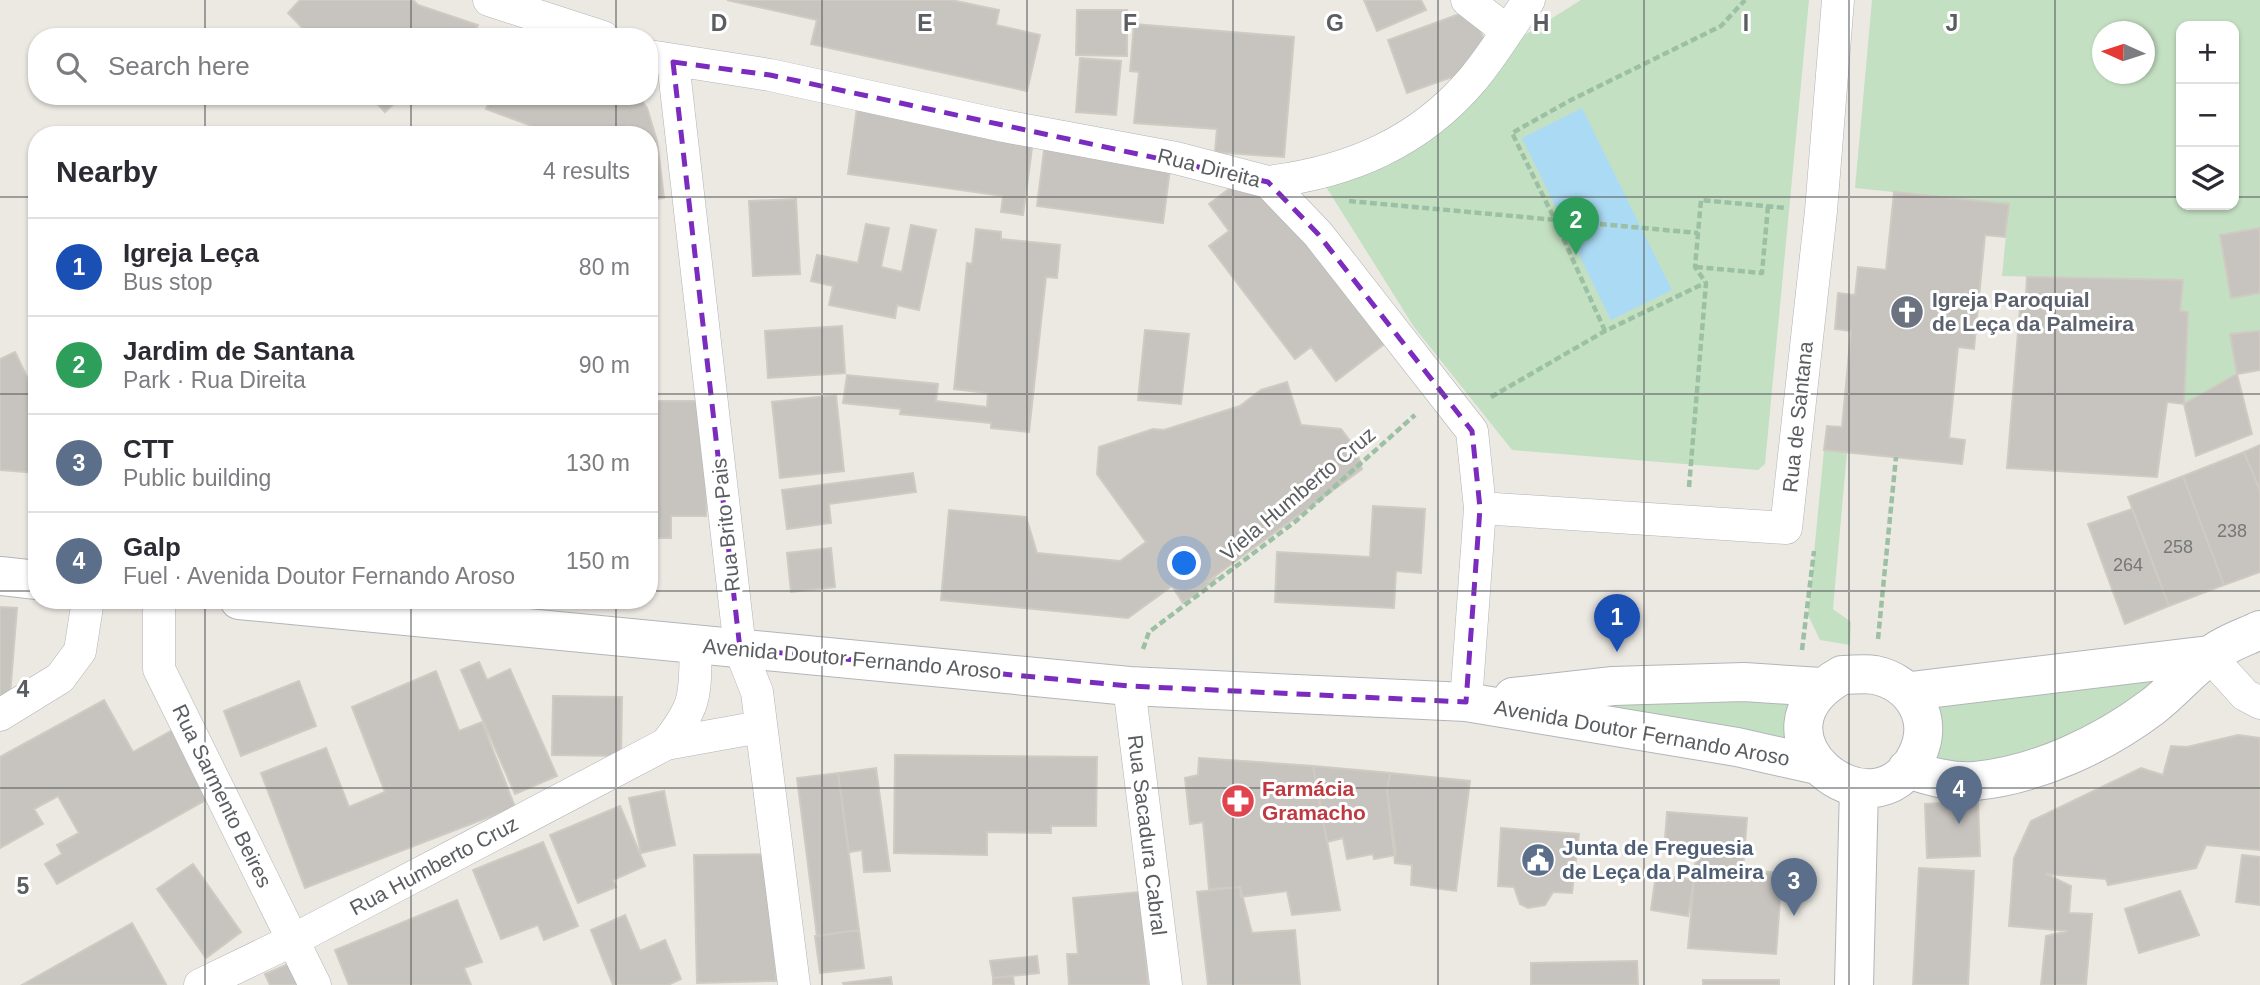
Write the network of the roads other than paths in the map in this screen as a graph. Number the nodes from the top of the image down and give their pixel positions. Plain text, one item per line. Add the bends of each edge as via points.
1 (489, 0) edge
2 (1467, 0) edge
3 (1529, 0) edge
4 (1838, 0) edge
5 (575, 28) edge
6 (1507, 31) junction
7 (661, 59) edge
8 (1268, 182) junction
9 (1480, 508) junction
10 (0, 576) edge
11 (28, 579) edge
12 (87, 609) edge
13 (159, 609) edge
14 (330, 609) edge
15 (2260, 630) edge
16 (696, 645) junction
17 (740, 649) junction
18 (2210, 655) junction
19 (1129, 686) junction
20 (1808, 686) junction
21 (1911, 691) junction
22 (1466, 702) junction
23 (2260, 703) edge
24 (0, 715) edge
25 (760, 727) junction
26 (666, 744) junction
27 (1817, 765) junction
28 (1907, 769) junction
29 (1859, 788) junction
30 (293, 940) junction
31 (200, 985) edge
32 (315, 985) edge
33 (794, 985) edge
34 (1166, 985) edge
35 (1854, 985) edge

1 - 5 street
2 - 6 street
3 - 6 street
4 - 9 street, Rua de Santana via 1821,211 1786,528
6 - 8 street via 1472,80 1402,141 1332,171
7 - 8 street, Rua Direita via 770,75 1176,158
7 - 17 street, Rua Brito Pais
8 - 9 street, Rua Direita via 1318,234 1472,431
9 - 22 street, Rua Direita
10 - 11 main road
12 - 24 street via 80,651 60,678
13 - 30 street, Rua Sarmento Beires via 159,669
14 - 16 main road, Avenida Doutor Fernando Aroso
15 - 18 main road
16 - 17 main road, Avenida Doutor Fernando Aroso
16 - 26 street, Rua Humberto Cruz via 695,694 688,716
17 - 19 main road, Avenida Doutor Fernando Aroso
17 - 25 street, Rua Brito Pais via 757,692
18 - 21 main road
18 - 23 street via 2245,695
18 - 28 main road via 2151,707 2104,737 2055,760 1974,781 1940,779
19 - 22 main road, Avenida Doutor Fernando Aroso
19 - 34 street, Rua Sacadura Cabral
20 - 21 main road via 1842,675 1874,675
20 - 22 main road, Avenida Doutor Fernando Aroso via 1744,682 1613,686
20 - 27 main road via 1808,751
21 - 28 main road via 1923,722 1917,755
22 - 27 main road, Avenida Doutor Fernando Aroso via 1737,747
25 - 26 street, Rua Humberto Cruz
25 - 33 street, Rua Brito Pais
26 - 30 street, Rua Humberto Cruz
27 - 29 main road via 1828,777
28 - 29 main road via 1876,787
29 - 35 main road
30 - 31 street, Rua Humberto Cruz
30 - 32 street, Rua Sarmento Beires

